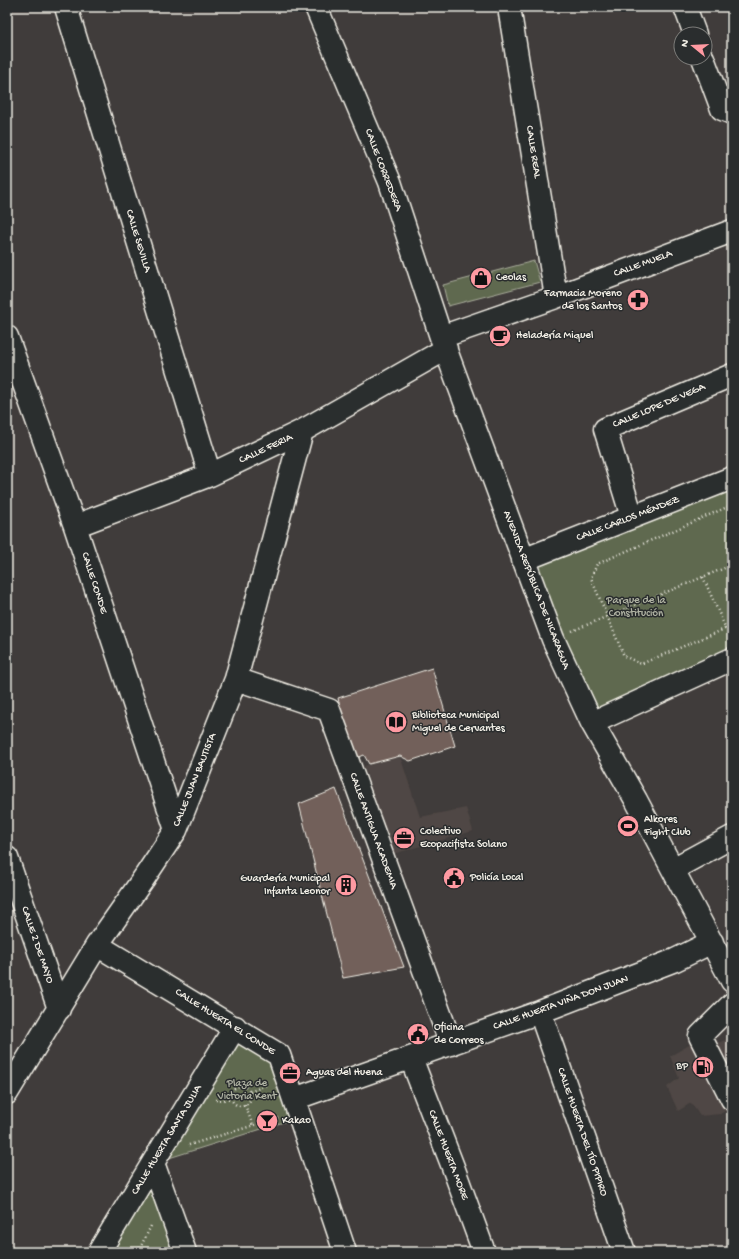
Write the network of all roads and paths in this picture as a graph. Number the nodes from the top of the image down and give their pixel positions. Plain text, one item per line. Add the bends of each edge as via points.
1 (66, 7) edge
2 (316, 7) edge
3 (509, 7) edge
4 (685, 7) edge
5 (692, 26) edge
6 (706, 66) edge
7 (732, 113) edge
8 (732, 231) edge
9 (556, 297) junction
10 (7, 337) edge
11 (443, 343) junction
12 (732, 375) edge
13 (302, 431) junction
14 (210, 475) junction
15 (732, 478) edge
16 (732, 505) edge
17 (632, 517) junction
18 (75, 526) junction
19 (523, 560) junction
20 (732, 565) edge
21 (703, 577) junction
22 (607, 616) junction
23 (732, 626) edge
24 (726, 629) junction
25 (553, 639) junction
26 (726, 662) edge
27 (236, 679) junction
28 (592, 723) junction
29 (176, 830) junction
30 (732, 838) edge
31 (7, 858) edge
32 (673, 869) junction
33 (712, 942) junction
34 (97, 945) junction
35 (732, 981) edge
36 (732, 1004) edge
37 (59, 1009) junction
38 (540, 1012) junction
39 (235, 1027) junction
40 (451, 1044) junction
41 (411, 1058) junction
42 (7, 1093) edge
43 (731, 1097) edge
44 (245, 1105) junction
45 (296, 1105) junction
46 (253, 1126) junction
47 (156, 1159) junction
48 (98, 1252) edge
49 (185, 1252) edge
50 (345, 1252) edge
51 (484, 1252) edge
52 (624, 1252) edge

1 - 14 street, CALLE SEVILLA
2 - 11 street, CALLE CORREDERA via 390,182
3 - 9 street, CALLE REAL
4 - 5 street
6 - 7 street via 722,109
8 - 9 street, CALLE MUELA
9 - 11 street, CALLE MUELA
10 - 18 street, CALLE CONDE
11 - 13 street, CALLE FERIA
11 - 19 street, AVENIDA REPÚBLICA DE NICARAGUA
12 - 17 street, CALLE LOPE DE VEGA via 605,429
13 - 14 street, CALLE FERIA
13 - 27 street, CALLE JUAN BAUTISTA
14 - 18 street, CALLE FERIA
15 - 17 street, CALLE CARLOS MÉNDEZ
16 - 22 path via 597,564 591,578
17 - 19 street, CALLE CARLOS MÉNDEZ
18 - 29 street, CALLE CONDE
19 - 25 street, AVENIDA REPÚBLICA DE NICARAGUA
20 - 21 path
21 - 22 path
21 - 24 path
22 - 24 path via 624,656 641,664
22 - 25 path
23 - 24 path
25 - 28 street, AVENIDA REPÚBLICA DE NICARAGUA
26 - 28 street
27 - 29 street, CALLE JUAN BAUTISTA via 230,713
27 - 40 street, CALLE ANTIGUA ACADEMIA via 329,710
28 - 32 street, AVENIDA REPÚBLICA DE NICARAGUA
29 - 34 street, CALLE JUAN BAUTISTA
30 - 32 street
31 - 37 street, CALLE 2 DE MAYO
32 - 33 street, AVENIDA REPÚBLICA DE NICARAGUA
33 - 35 street, AVENIDA REPÚBLICA DE NICARAGUA
33 - 38 street, CALLE HUERTA VIÑA DON JUAN via 675,960
34 - 37 street, CALLE JUAN BAUTISTA
34 - 39 street, CALLE HUERTA EL CONDE
36 - 43 street via 700,1036
37 - 42 street, CALLE JUAN BAUTISTA
38 - 40 street, CALLE HUERTA VIÑA DON JUAN
38 - 52 street, CALLE HUERTA DEL TÍO PIPIRO
39 - 45 street, CALLE HUERTA EL CONDE via 279,1055
39 - 47 street, CALLE HUERTA SANTA JULIA
40 - 41 street, CALLE HUERTA VIÑA DON JUAN
41 - 45 street, CALLE HUERTA VIÑA DON JUAN
41 - 51 street, CALLE HUERTA MORE
44 - 44 path via 250,1102 250,1092 246,1087 239,1086 233,1090 232,1099 238,1106
44 - 46 path
45 - 46 path
45 - 50 street, CALLE HUERTA EL CONDE
46 - 47 path
47 - 48 street, CALLE HUERTA SANTA JULIA
47 - 49 street

